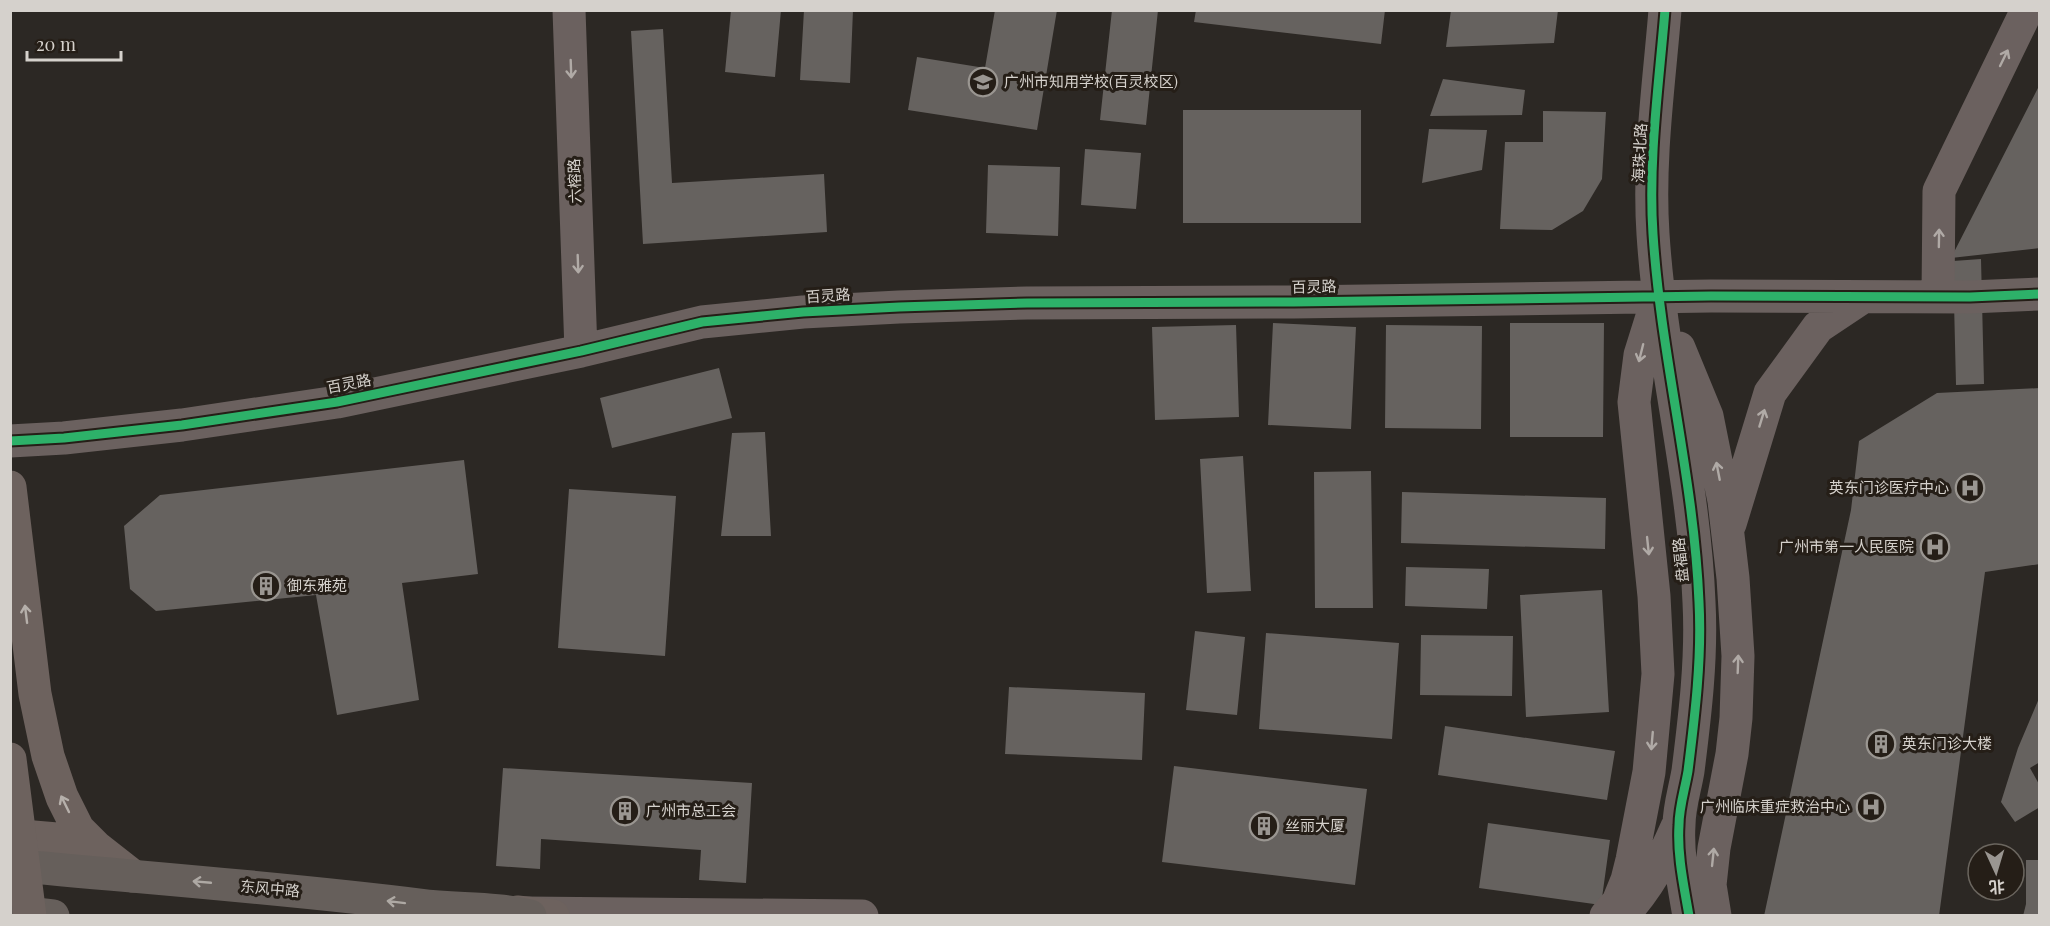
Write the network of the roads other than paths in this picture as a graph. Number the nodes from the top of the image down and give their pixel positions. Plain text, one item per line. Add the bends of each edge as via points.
1 (569, 10) edge
2 (1665, 10) edge
3 (2029, 10) edge
4 (2034, 289) edge
5 (1938, 296) junction
6 (1658, 297) junction
7 (1863, 297) junction
8 (581, 351) junction
9 (10, 441) edge
10 (10, 487) edge
11 (1727, 534) junction
12 (10, 759) edge
13 (1679, 822) junction
14 (10, 835) edge
15 (10, 865) edge
16 (133, 876) junction
17 (10, 910) edge
18 (523, 914) edge
19 (1619, 914) edge
20 (30, 915) edge
21 (53, 915) edge
22 (553, 915) edge
23 (862, 915) edge
24 (1689, 915) edge
25 (1715, 915) edge

1 -> 8 street, 六榕路
2 - 6 street, 海珠北路 via 1653,162
5 -> 3 street via 1939,191
4 - 5 street, 百灵路 via 1970,297
5 - 7 street, 百灵路
6 - 7 street, 百灵路
6 - 8 street, 百灵路 via 899,306 702,322
11 -> 6 street via 1707,416
6 - 13 street, 盘福路 via 1697,558 1700,614 1696,710
6 -> 19 street via 1640,355 1634,402 1654,596 1657,685 1649,772 1632,860 1618,902
11 -> 7 street via 1770,393 1818,327
8 - 9 street, 百灵路 via 337,402 182,425
16 -> 10 main road via 78,829 48,756 35,694
25 -> 11 street via 1710,885 1732,754 1738,667
12 - 20 main road, bridge
13 - 19 street via 1646,888
13 - 24 street via 1678,847
14 - 16 main road via 57,839
15 - 16 highway, 东风中路
18 -> 16 highway, 东风中路
17 - 21 highway
18 - 22 main road
18 - 23 street

